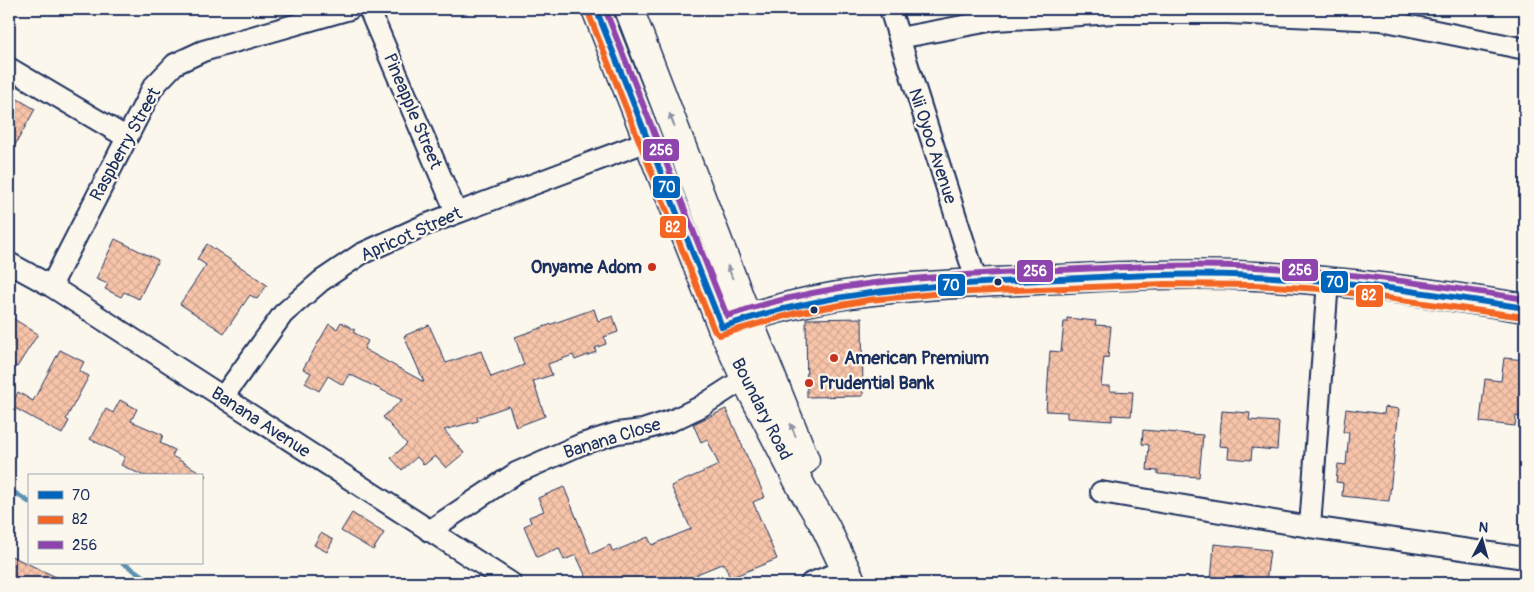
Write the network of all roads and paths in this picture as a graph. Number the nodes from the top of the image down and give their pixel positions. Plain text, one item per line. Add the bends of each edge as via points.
1 (350, 9) edge
2 (369, 9) edge
3 (596, 9) edge
4 (629, 9) edge
5 (890, 9) edge
6 (1114, 11) edge
7 (899, 38) junction
8 (1525, 49) edge
9 (9, 68) edge
10 (126, 137) junction
11 (648, 141) junction
12 (456, 212) junction
13 (9, 263) edge
14 (1328, 280) junction
15 (977, 283) junction
16 (51, 286) junction
17 (1525, 308) edge
18 (747, 317) junction
19 (722, 327) junction
20 (745, 378) junction
21 (223, 397) junction
22 (1100, 492) dead end
23 (825, 526) junction
24 (1310, 527) junction
25 (429, 531) junction
26 (1525, 558) edge
27 (849, 577) edge
28 (511, 583) edge
29 (811, 583) edge

1 - 10 street, Raspberry Street via 203,52 175,64 153,88
2 - 12 street, Pineapple Street
3 - 11 main road, Boundary Road
18 -> 4 main road, Boundary Road
5 - 7 street, Nii Oyoo Avenue
6 - 7 street via 995,20
6 - 8 street via 1228,12 1382,20
7 - 15 street, Nii Oyoo Avenue
9 - 10 street
10 - 16 street, Raspberry Street
11 - 12 street, Apricot Street
11 - 19 main road, Boundary Road
12 - 21 street, Apricot Street via 361,254 322,281 283,314
13 - 16 street, Banana Avenue
14 - 15 main road via 1171,274
14 - 17 main road via 1374,284
14 - 24 street
15 - 18 main road via 838,296 789,304
16 - 21 street, Banana Avenue
18 - 19 main road
23 -> 18 main road, Boundary Road via 814,483
19 - 20 main road, Boundary Road
20 - 23 main road, Boundary Road
20 - 25 street, Banana Close via 673,420 582,444 516,473
21 - 25 street, Banana Avenue
22 - 24 street
23 - 27 main road, Boundary Road
24 - 26 street
25 - 28 street, Banana Avenue
27 - 29 street

